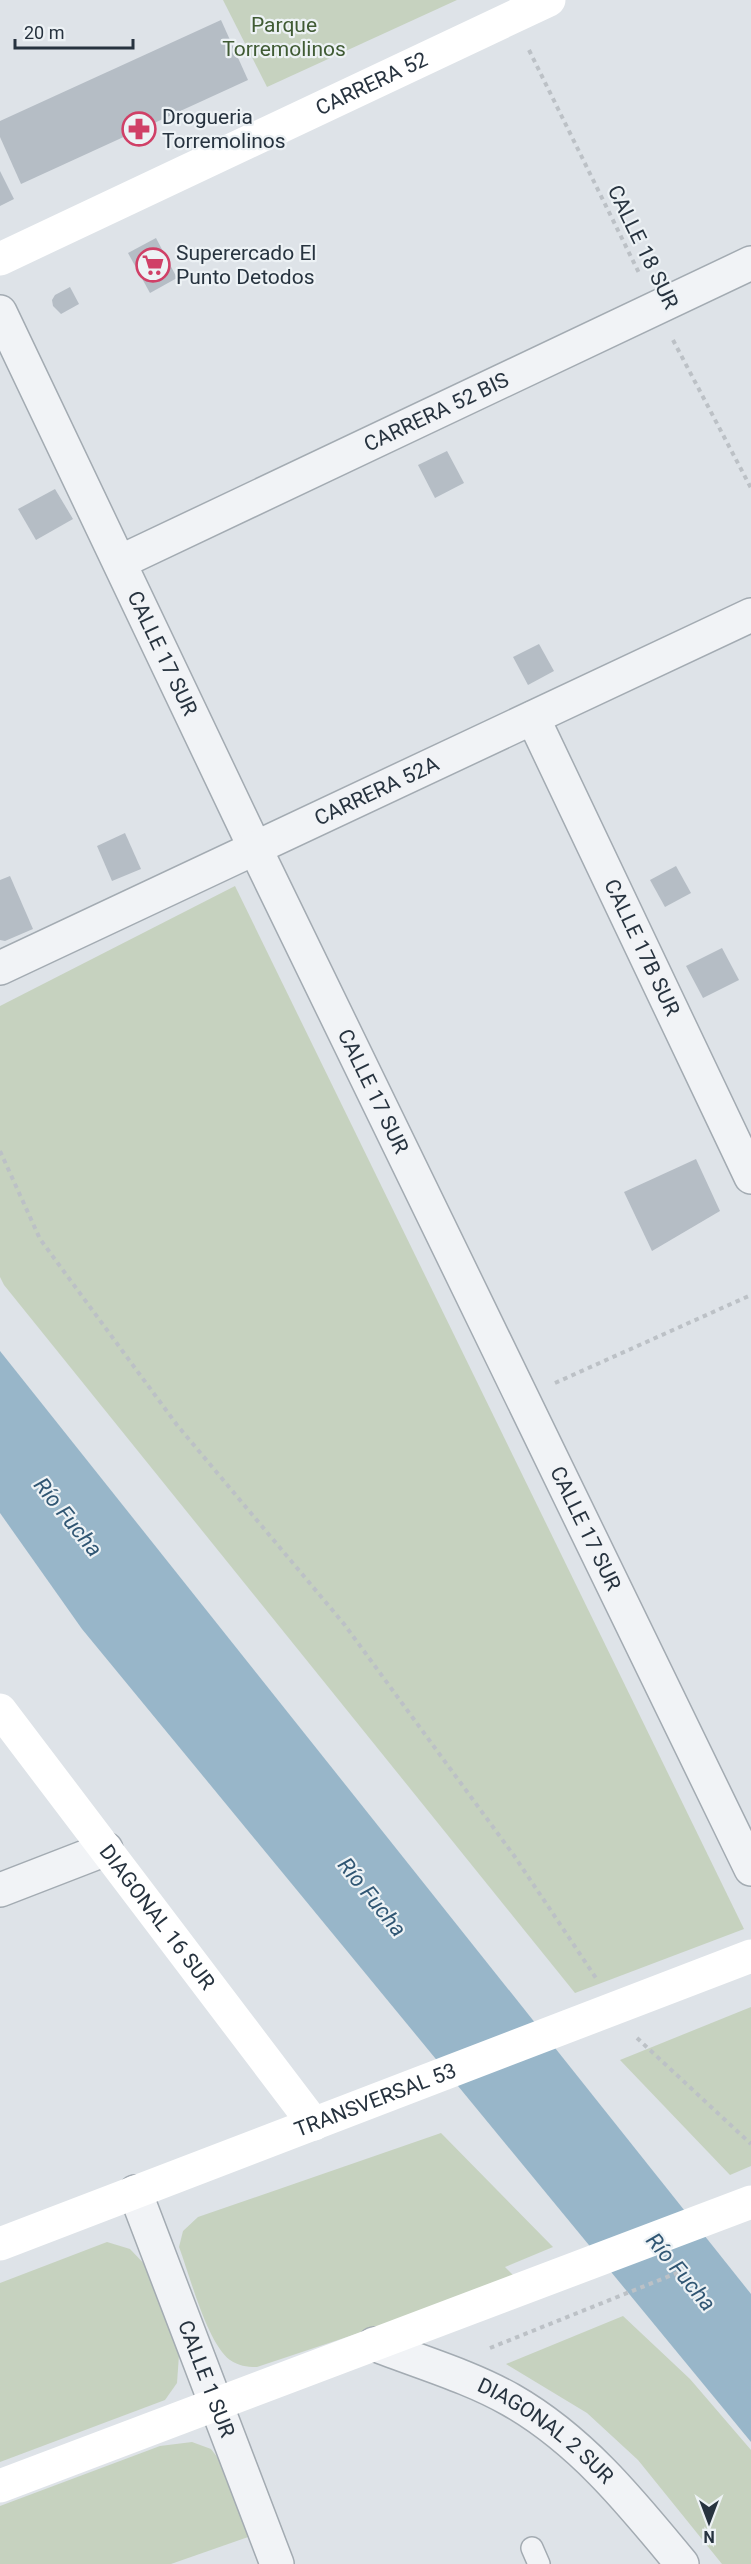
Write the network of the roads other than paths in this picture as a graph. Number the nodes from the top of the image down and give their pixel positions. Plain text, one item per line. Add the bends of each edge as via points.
1 (549, 0) edge
2 (0, 259) edge
3 (751, 263) edge
4 (0, 312) edge
5 (120, 562) junction
6 (751, 615) edge
7 (533, 718) junction
8 (255, 848) junction
9 (0, 968) edge
10 (751, 1177) edge
11 (0, 1710) edge
12 (106, 1849) junction
13 (751, 1869) edge
14 (0, 1890) edge
15 (751, 1956) edge
16 (314, 2124) junction
17 (135, 2192) junction
18 (751, 2202) edge
19 (0, 2244) edge
20 (375, 2344) junction
21 (216, 2405) junction
22 (0, 2486) edge
23 (277, 2564) edge
24 (682, 2564) edge

1 - 2 street, CARRERA 52
3 - 5 street, CARRERA 52 BIS
4 - 5 street, CALLE 17 SUR
5 - 8 street, CALLE 17 SUR
6 - 7 street, CARRERA 52A
7 - 8 street, CARRERA 52A
7 - 10 street, CALLE 17B SUR
8 - 9 street, CARRERA 52A
8 - 13 street, CALLE 17 SUR
11 - 12 street, DIAGONAL 16 SUR
12 - 14 street
12 - 16 street, DIAGONAL 16 SUR
15 - 16 street, TRANSVERSAL 53
16 - 17 street, TRANSVERSAL 53
17 - 19 street, TRANSVERSAL 53
17 - 21 street, CALLE 1 SUR
18 - 20 street
20 - 21 street
20 - 24 street, DIAGONAL 2 SUR via 509,2398 543,2420 588,2456
21 - 22 street
21 - 23 street, CALLE 1 SUR

